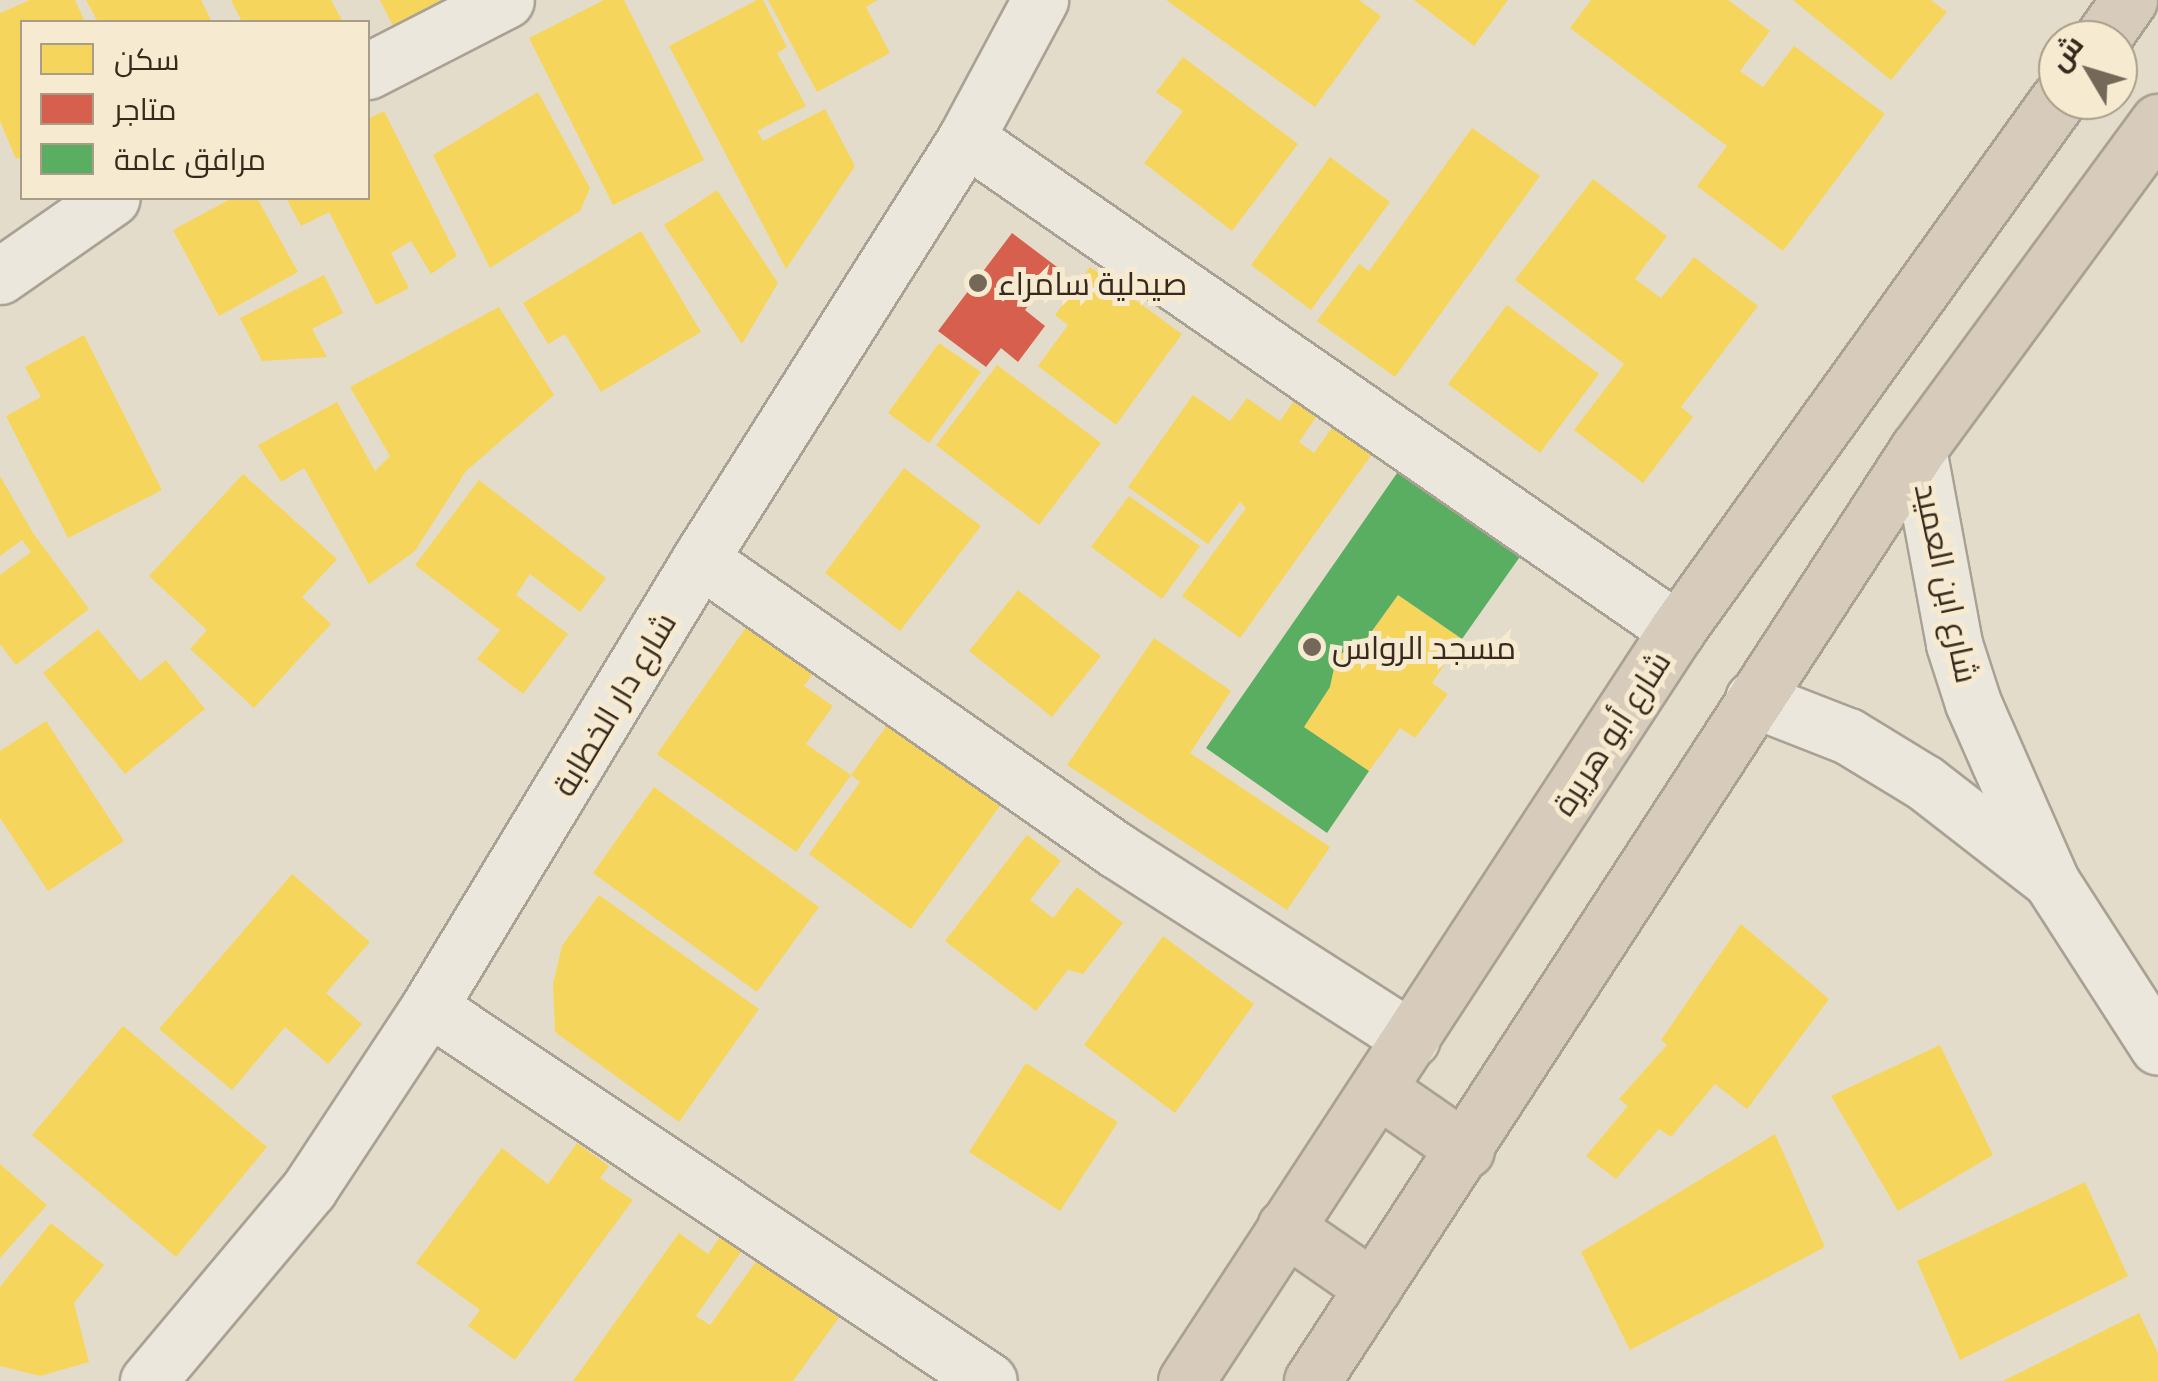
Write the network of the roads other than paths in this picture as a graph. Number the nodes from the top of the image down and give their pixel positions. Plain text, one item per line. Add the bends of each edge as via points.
1 (506, 0) edge
2 (1040, 0) edge
3 (370, 69) edge
4 (2044, 120) edge
5 (2158, 122) edge
6 (966, 138) junction
7 (109, 200) edge
8 (0, 276) edge
9 (1918, 450) junction
10 (700, 559) junction
11 (1677, 630) junction
12 (1754, 699) junction
13 (2052, 881) junction
14 (428, 1007) junction
15 (1412, 1039) junction
16 (2158, 1047) edge
17 (1378, 1089) junction
18 (1466, 1150) junction
19 (1286, 1227) junction
20 (1374, 1288) junction
21 (148, 1381) edge
22 (989, 1381) edge
23 (1186, 1381) edge
24 (1312, 1381) edge

1 - 3 street
2 - 6 street, شارع دار الخطابة
4 - 11 highway, شارع أبو هريرة
5 - 9 highway
6 - 10 street, شارع دار الخطابة
6 - 11 street
7 - 8 street
9 - 12 highway
9 - 13 street, شارع ابن العميد via 1954,644 1972,703
10 - 14 street, شارع دار الخطابة
10 - 15 street via 1116,850
11 - 15 highway, شارع أبو هريرة
12 - 13 street, شارع ابن العميد via 1848,736 1926,784
12 - 18 highway
13 - 16 street, شارع ابن العميد
14 - 21 street, شارع دار الخطابة via 309,1190
14 - 22 street
15 - 17 highway, شارع أبو هريرة
17 - 18 highway
17 - 19 highway, شارع أبو هريرة
18 - 20 highway
19 - 20 highway
19 - 23 highway, شارع أبو هريرة
20 - 24 highway

